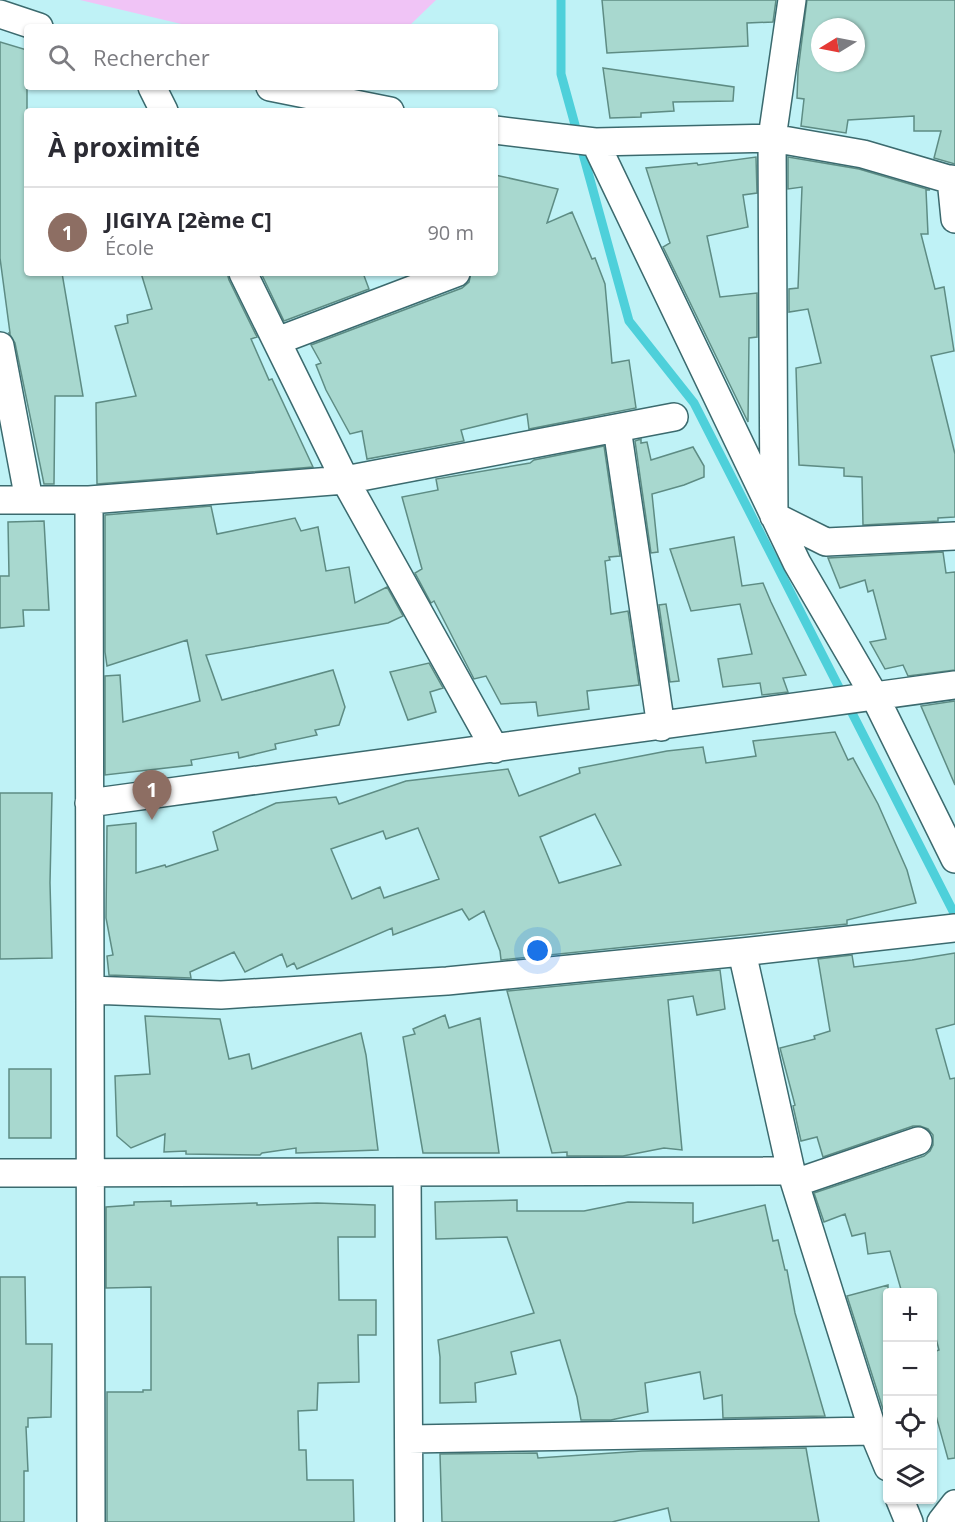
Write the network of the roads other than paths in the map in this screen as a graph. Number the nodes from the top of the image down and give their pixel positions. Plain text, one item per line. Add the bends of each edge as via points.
1 (792, 0) edge
2 (0, 14) edge
3 (30, 24) edge
4 (154, 90) edge
5 (285, 90) edge
6 (162, 108) edge
7 (375, 108) edge
8 (498, 130) edge
9 (772, 138) junction
10 (595, 141) junction
11 (953, 180) edge
12 (955, 219) edge
13 (244, 276) edge
14 (448, 276) edge
15 (277, 341) junction
16 (0, 346) edge
17 (674, 417) dead end
18 (617, 428) junction
19 (345, 480) junction
20 (0, 500) edge
21 (29, 500) junction
22 (89, 500) junction
23 (774, 516) junction
24 (955, 536) edge
25 (955, 685) edge
26 (875, 697) junction
27 (661, 727) junction
28 (495, 749) junction
29 (89, 804) junction
30 (955, 860) edge
31 (955, 928) edge
32 (742, 952) junction
33 (90, 990) junction
34 (918, 1141) dead end
35 (407, 1172) junction
36 (0, 1173) edge
37 (90, 1173) junction
38 (793, 1177) junction
39 (873, 1431) junction
40 (409, 1439) junction
41 (883, 1455) edge
42 (902, 1504) edge
43 (955, 1504) edge
44 (91, 1522) edge
45 (409, 1522) edge
46 (909, 1522) edge
47 (941, 1522) edge

1 - 9 street
2 - 3 street
4 - 6 street
5 - 7 street
8 - 10 street
9 - 10 street
9 - 11 street via 863,154
9 - 23 street
10 - 23 street
11 - 12 street
13 - 15 street
14 - 15 street
15 - 19 street
16 - 21 street
17 - 18 street
18 - 19 street
18 - 27 street
19 - 22 street
19 - 28 street
20 - 21 street
21 - 22 street
22 - 29 street
23 - 24 street via 826,542
23 - 26 street
25 - 26 street
26 - 27 street
26 - 30 street
27 - 28 street
28 - 29 street
29 - 33 street
31 - 32 street
32 - 33 street via 447,981 221,995
32 - 38 street
33 - 37 street
34 - 38 street
35 - 37 street
35 - 38 street
35 - 40 street
36 - 37 street
37 - 44 street
38 - 39 street
39 - 40 street
39 - 41 street
40 - 45 street
42 - 46 street
43 - 47 street

